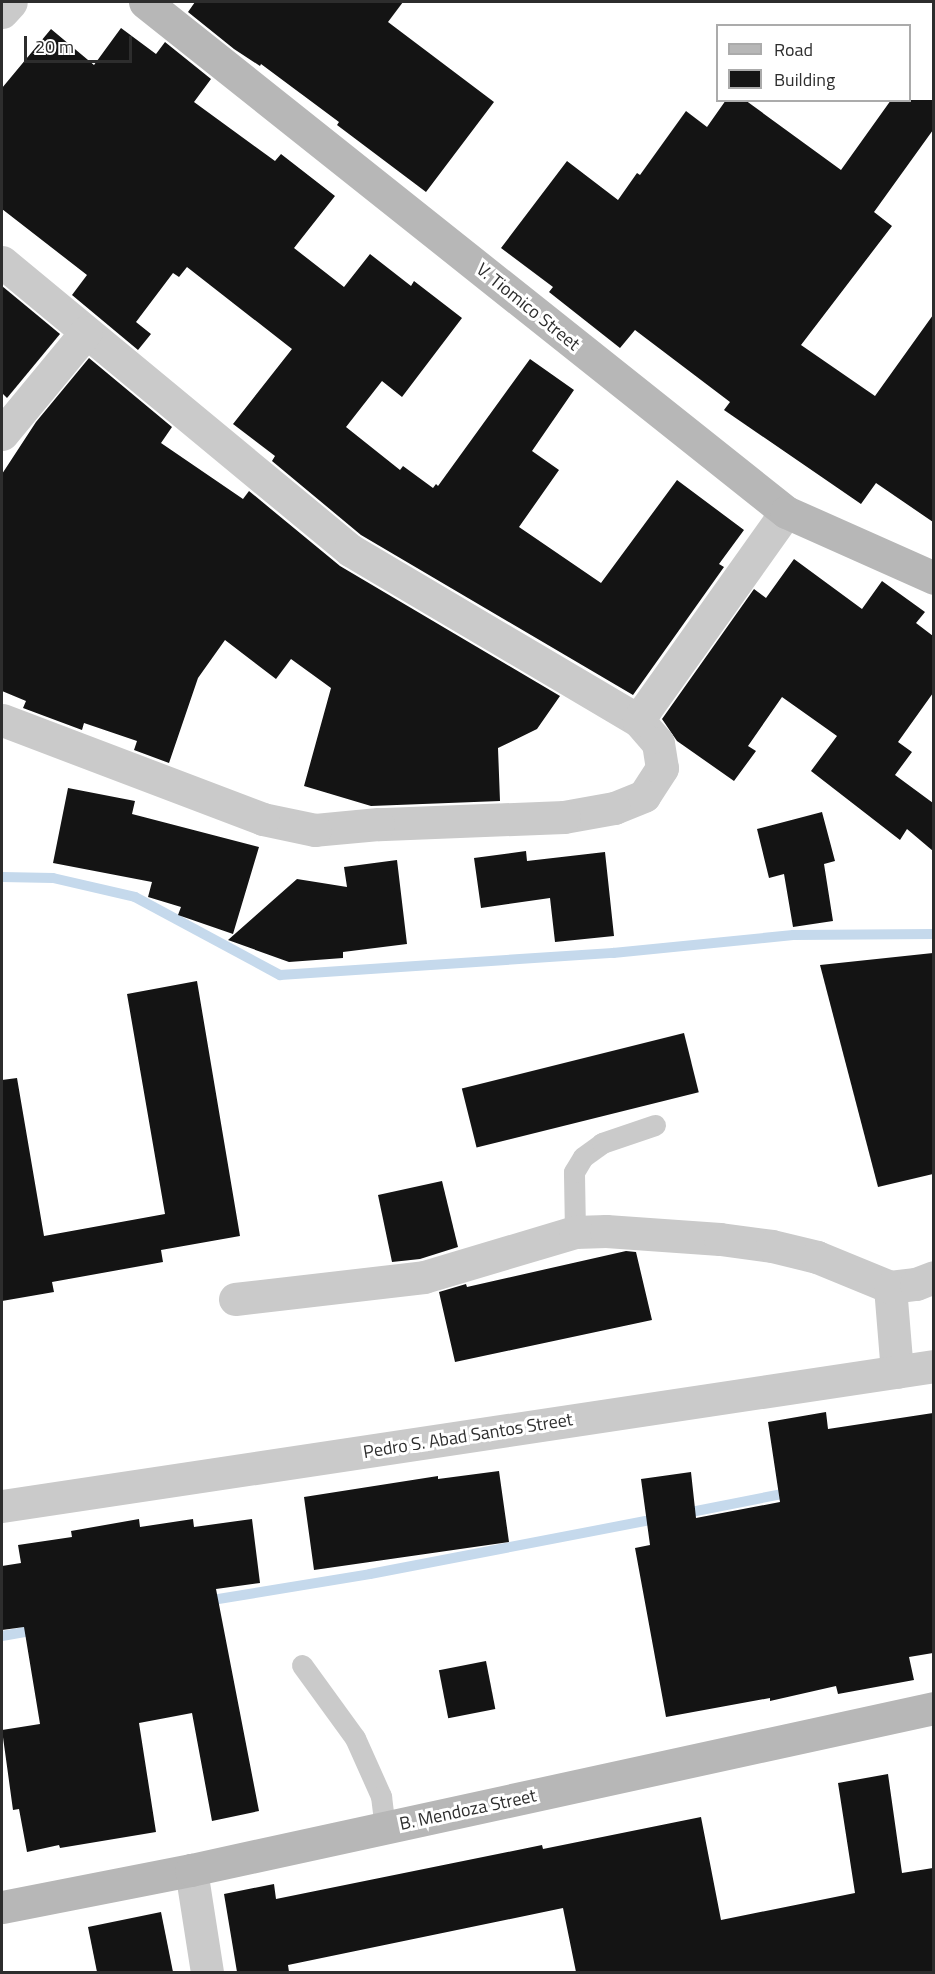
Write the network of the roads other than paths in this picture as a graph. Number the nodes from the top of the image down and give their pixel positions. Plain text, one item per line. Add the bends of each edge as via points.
1 (11, 2) edge
2 (145, 2) edge
3 (2, 12) edge
4 (2, 262) edge
5 (86, 332) junction
6 (2, 434) edge
7 (786, 512) junction
8 (933, 578) edge
9 (2, 720) edge
10 (638, 720) junction
11 (655, 1125) dead end
12 (575, 1232) junction
13 (933, 1277) edge
14 (890, 1287) junction
15 (235, 1299) dead end
16 (933, 1366) edge
17 (897, 1372) junction
18 (2, 1506) edge
19 (302, 1665) dead end
20 (933, 1708) edge
21 (385, 1828) junction
22 (191, 1870) junction
23 (2, 1907) edge
24 (207, 1972) edge

1 - 3 street
2 - 7 main road, V. Tiomico Street
4 - 5 street
5 - 6 street
5 - 10 street via 350,550
7 - 8 main road, V. Tiomico Street
7 - 10 street
9 - 10 street via 263,819 315,830 564,817 614,808 644,796 662,768 658,743
11 - 12 lane via 602,1143 583,1157 574,1172
12 - 14 street via 720,1239 772,1246 817,1257
12 - 15 street via 424,1277
13 - 14 street
14 - 17 street
16 - 17 street, Pedro S. Abad Santos Street
17 - 18 street, Pedro S. Abad Santos Street
19 - 21 lane via 355,1738 381,1796
20 - 21 main road, B. Mendoza Street
21 - 22 main road, B. Mendoza Street
22 - 23 main road, B. Mendoza Street
22 - 24 street

